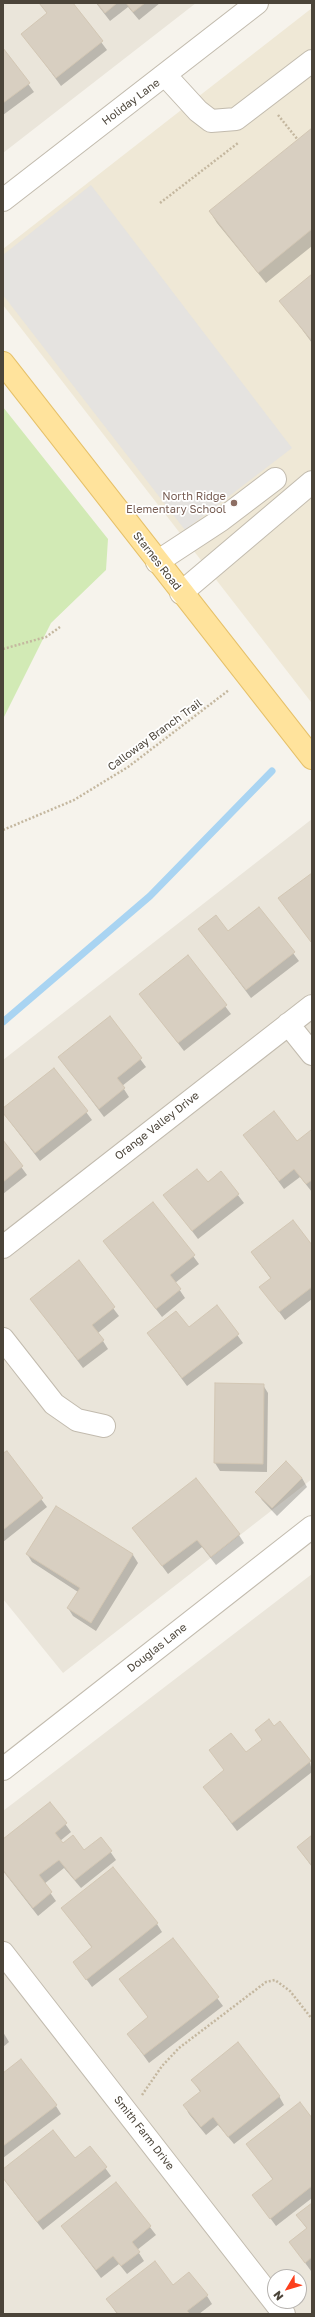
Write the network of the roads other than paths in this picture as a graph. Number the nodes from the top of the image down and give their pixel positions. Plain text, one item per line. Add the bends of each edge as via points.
1 (257, 3) edge
2 (312, 61) edge
3 (165, 75) junction
4 (3, 200) edge
5 (3, 363) edge
6 (275, 479) dead end
7 (312, 482) edge
8 (157, 562) junction
9 (181, 592) junction
10 (312, 758) edge
11 (312, 1006) edge
12 (288, 1024) junction
13 (312, 1054) edge
14 (3, 1246) edge
15 (3, 1339) edge
16 (104, 1426) dead end
17 (312, 1527) edge
18 (3, 1769) edge
19 (3, 1953) edge
20 (284, 2314) edge

1 - 3 street, Holiday Lane
2 - 3 street via 236,119 211,121 198,111
3 - 4 street, Holiday Lane
5 - 8 main road, Starnes Road
6 - 8 street via 221,520
7 - 9 street
8 - 9 main road, Starnes Road
9 - 10 main road, Starnes Road
11 - 12 street, Orange Valley Drive
12 - 13 street
12 - 14 street, Orange Valley Drive
15 - 16 street via 54,1404 77,1420
17 - 18 street, Douglas Lane
19 - 20 street, Smith Farm Drive

